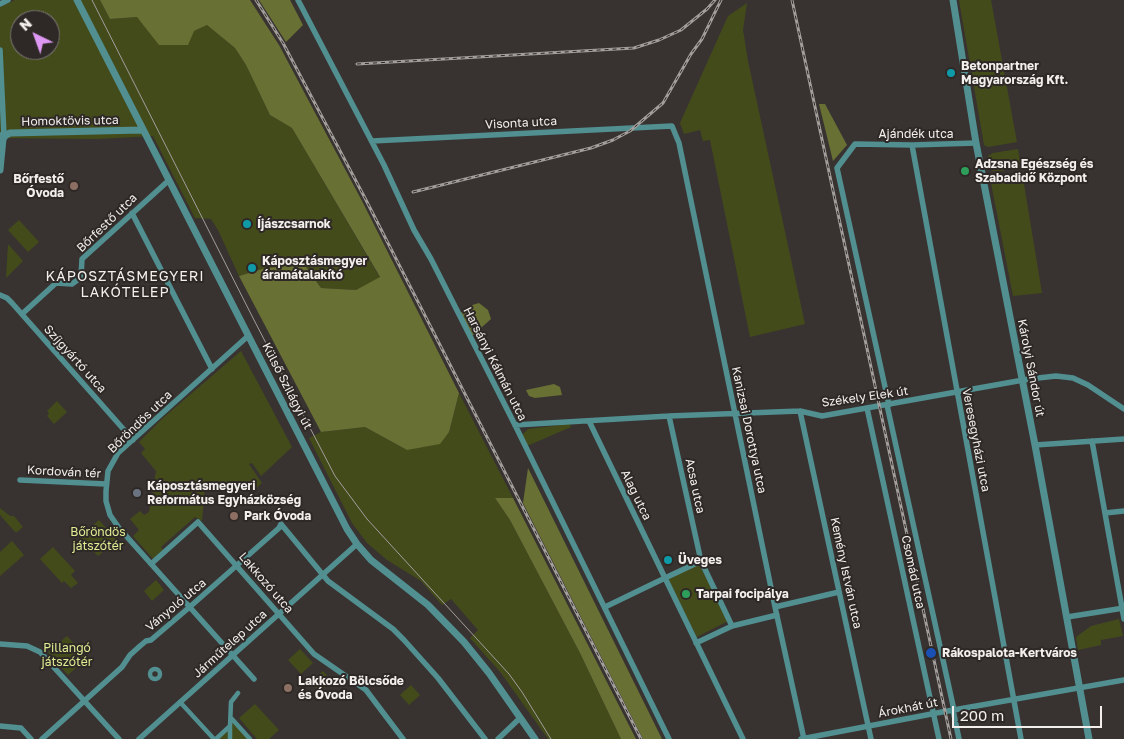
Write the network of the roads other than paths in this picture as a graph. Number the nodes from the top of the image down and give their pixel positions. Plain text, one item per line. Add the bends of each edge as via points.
1 (8, 0) edge
2 (77, 0) edge
3 (298, 0) edge
4 (953, 0) edge
5 (0, 4) edge
6 (0, 50) edge
7 (672, 126) joint
8 (142, 130) junction
9 (2, 136) edge
10 (372, 142) junction
11 (976, 143) junction
12 (855, 144) joint
13 (912, 145) junction
14 (0, 170) edge
15 (168, 181) junction
16 (132, 213) junction
17 (0, 295) edge
18 (22, 314) junction
19 (248, 336) junction
20 (212, 369) junction
21 (1022, 381) junction
22 (956, 392) junction
23 (888, 405) junction
24 (867, 408) junction
25 (1124, 409) edge
26 (800, 411) junction
27 (736, 414) junction
28 (669, 416) junction
29 (589, 421) junction
30 (515, 425) junction
31 (133, 440) junction
32 (1124, 440) edge
33 (1092, 441) junction
34 (1035, 445) junction
35 (20, 480) dead end
36 (106, 484) junction
37 (1124, 511) edge
38 (1104, 512) junction
39 (357, 544) junction
40 (701, 561) junction
41 (150, 564) junction
42 (237, 566) junction
43 (323, 575) junction
44 (665, 578) junction
45 (840, 592) junction
46 (190, 607) junction
47 (605, 607) junction
48 (775, 607) junction
49 (1123, 608) edge
50 (279, 614) junction
51 (777, 615) junction
52 (1067, 617) junction
53 (1124, 619) edge
54 (732, 626) junction
55 (696, 643) junction
56 (0, 644) edge
57 (233, 655) junction
58 (254, 679) dead end
59 (1124, 680) edge
60 (1080, 688) junction
61 (238, 693) dead end
62 (85, 700) junction
63 (1014, 700) junction
64 (180, 702) junction
65 (954, 710) junction
66 (934, 714) junction
67 (520, 718) junction
68 (232, 719) junction
69 (0, 726) edge
70 (230, 726) junction
71 (869, 726) junction
72 (31, 739) edge
73 (42, 739) edge
74 (119, 739) edge
75 (139, 739) edge
76 (215, 739) edge
77 (230, 739) edge
78 (250, 739) edge
79 (403, 739) edge
80 (485, 739) edge
81 (498, 739) edge
82 (535, 739) edge
83 (670, 739) edge
84 (743, 739) edge
85 (803, 739) edge
86 (872, 739) edge
87 (939, 739) edge
88 (959, 739) edge
89 (1021, 739) edge
90 (1089, 739) edge

1 - 5 street
2 - 8 street, Külső Szilágyi út
3 - 10 street, Harsányi Kálmán utca
4 - 11 street, Károlyi Sándor út
6 - 9 street
7 - 10 street, Visonta utca
7 - 27 street, Kanizsai Dorottya utca via 679,143
8 - 9 street, Homoktövis utca via 10,133
8 - 15 street, Külső Szilágyi út
9 - 14 street
10 - 30 street, Harsányi Kálmán utca
11 - 13 street, Ajándék utca
11 - 21 street, Károlyi Sándor út
12 - 13 street, Ajándék utca
12 - 23 street, Csomád utca via 837,168
13 - 22 street, Veresegyházi utca
15 - 16 street, Bőrfestő utca
15 - 19 street, Külső Szilágyi út
16 - 18 street, Bőrfestő utca via 82,259 81,276 76,281 72,284 56,283
16 - 20 street
17 - 18 street, Szíjgyártó utca
18 - 31 street, Szíjgyártó utca
19 - 20 street, Bőröndös utca
19 - 39 street, Külső Szilágyi út
20 - 31 street, Bőröndös utca
21 - 22 street, Székely Elek út
21 - 25 street, Székely Elek út via 1056,376 1073,378
21 - 34 street, Károlyi Sándor út
22 - 23 street, Székely Elek út
22 - 63 street, Veresegyházi utca
23 - 24 street, Székely Elek út
23 - 65 street, Csomád utca
24 - 26 street, Székely Elek út via 822,416
24 - 66 street, Csomád utca
26 - 27 street, Székely Elek út
26 - 45 street, Kemény István utca
27 - 28 street, Székely Elek út
27 - 48 street, Kanizsai Dorottya utca
28 - 29 street, Székely Elek út
28 - 40 street, Acsa utca
29 - 30 street, Székely Elek út
29 - 44 street, Alag utca
30 - 47 street, Harsányi Kálmán utca
31 - 36 street, Bőröndös utca via 114,459
32 - 33 street
33 - 34 street
33 - 38 street
34 - 52 street, Károlyi Sándor út
35 - 36 street, Kordován tér
36 - 41 street, Bőröndös utca via 110,515
37 - 38 street
38 - 49 street
39 - 43 street, Járműtelep utca
39 - 67 street, Külső Szilágyi út via 371,560 428,605 457,635
40 - 44 street
40 - 54 street, Acsa utca
41 - 42 street, Lakkozó utca via 198,522
41 - 46 street, Bőröndös utca
42 - 43 street, Ványoló utca via 281,524
42 - 46 street, Ványoló utca
42 - 50 street, Lakkozó utca
43 - 50 street, Járműtelep utca
43 - 80 street via 404,640
44 - 47 street
44 - 55 street, Alag utca
45 - 48 street
45 - 71 street, Kemény István utca
46 - 57 street, Bőröndös utca
46 - 62 street, Ványoló utca via 140,646
47 - 83 street, Harsányi Kálmán utca
48 - 51 street, Kanizsai Dorottya utca
49 - 52 street
49 - 53 street
50 - 57 street, Járműtelep utca
50 - 79 street, Lakkozó utca via 314,654 370,694
51 - 54 street
51 - 85 street, Kanizsai Dorottya utca
52 - 60 street, Károlyi Sándor út
54 - 55 street
55 - 84 street
56 - 62 street via 34,648
57 - 58 street, Bőröndös utca
57 - 64 street, Járműtelep utca
59 - 60 street, Árokhát út
60 - 63 street, Árokhát út
60 - 90 street, Károlyi Sándor út
61 - 68 street via 231,702
62 - 73 street, Ványoló utca
62 - 74 street
63 - 65 street, Árokhát út
63 - 89 street, Veresegyházi utca
64 - 75 street, Járműtelep utca
64 - 76 street
65 - 66 street, Árokhát út
65 - 88 street, Csomád utca
66 - 71 street, Árokhát út
66 - 87 street, Csomád utca
67 - 81 street
67 - 82 street, Külső Szilágyi út
68 - 70 street
68 - 78 street
69 - 72 street via 21,728
70 - 76 street
70 - 77 street
71 - 85 street, Árokhát út
71 - 86 street, Kemény István utca

